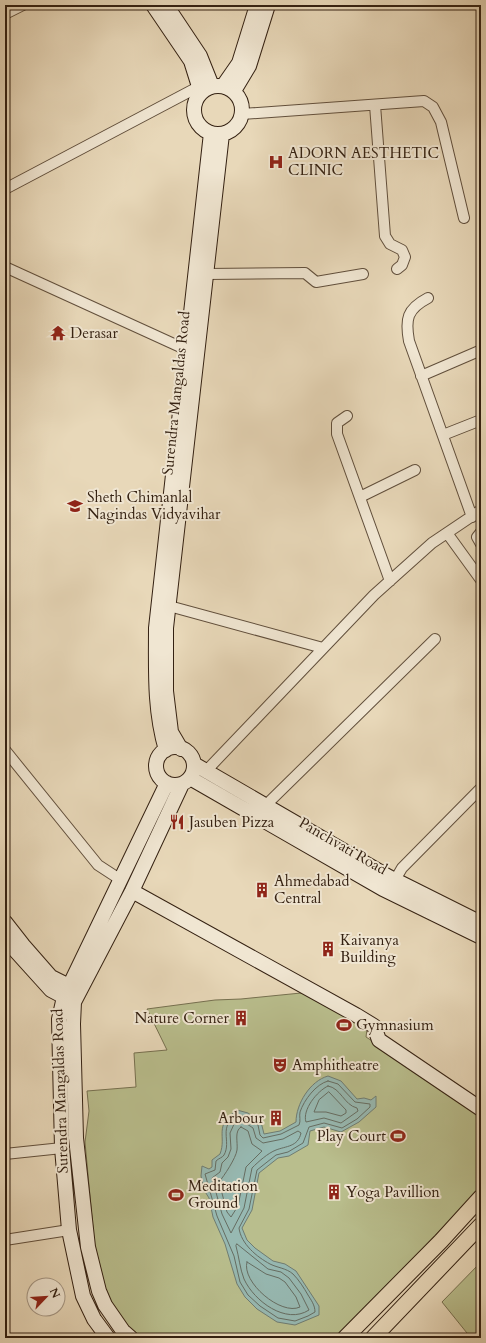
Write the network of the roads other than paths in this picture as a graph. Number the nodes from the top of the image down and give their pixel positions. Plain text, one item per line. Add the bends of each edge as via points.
1 (23, 5) edge
2 (153, 5) edge
3 (166, 5) edge
4 (257, 5) edge
5 (268, 5) edge
6 (5, 14) edge
7 (214, 88) junction
8 (376, 106) junction
9 (242, 114) junction
10 (216, 133) junction
11 (5, 189) edge
12 (464, 218) dead end
13 (5, 267) edge
14 (397, 269) dead end
15 (206, 274) junction
16 (363, 274) dead end
17 (428, 298) dead end
18 (187, 350) junction
19 (479, 351) dead end
20 (421, 376) junction
21 (347, 416) dead end
22 (481, 420) edge
23 (443, 435) junction
24 (415, 470) dead end
25 (360, 497) junction
26 (481, 510) edge
27 (472, 516) junction
28 (481, 532) edge
29 (447, 533) junction
30 (481, 544) edge
31 (481, 580) edge
32 (390, 581) junction
33 (169, 606) junction
34 (435, 639) dead end
35 (323, 648) junction
36 (181, 748) junction
37 (5, 750) edge
38 (166, 750) junction
39 (194, 764) junction
40 (206, 771) junction
41 (186, 781) junction
42 (167, 783) junction
43 (481, 788) edge
44 (266, 806) junction
45 (121, 880) junction
46 (395, 880) junction
47 (132, 891) junction
48 (5, 922) edge
49 (481, 923) edge
50 (481, 937) edge
51 (11, 946) edge
52 (71, 994) junction
53 (481, 1109) edge
54 (62, 1148) junction
55 (5, 1154) edge
56 (481, 1197) edge
57 (481, 1225) edge
58 (68, 1230) junction
59 (5, 1240) edge
60 (108, 1338) edge
61 (131, 1338) edge
62 (345, 1338) edge
63 (373, 1338) edge

1 - 6 street
2 - 7 main road via 191,61
3 - 7 main road via 200,56
4 - 7 main road via 239,63
5 - 7 main road via 249,66
7 - 9 main road via 241,101
7 - 10 main road via 197,99 195,115 201,126
7 - 11 street
8 - 9 street
8 - 12 street via 424,101 433,107 441,122
8 - 14 street via 385,236 390,244 402,250 405,257
9 - 10 main road via 235,127
10 - 15 main road, Surendra Mangaldas Road
10 - 18 main road, Surendra Mangaldas Road
13 - 18 street
15 - 16 street via 305,273 316,282
15 - 33 main road, Surendra Mangaldas Road
17 - 20 street via 416,304 406,324
18 - 38 main road, Surendra Mangaldas Road via 156,628 156,691 161,733
19 - 20 street
20 - 23 street
21 - 25 street via 337,422 337,434
22 - 23 street
23 - 27 street
24 - 25 street
25 - 32 street
26 - 27 street
27 - 29 street
28 - 30 street via 477,537
29 - 31 street
29 - 32 street via 432,543
32 - 35 street
33 - 35 street
33 - 36 main road, Surendra Mangaldas Road via 166,628 166,691 171,732
34 - 44 street
35 - 40 street
36 - 38 main road
36 - 39 main road via 190,754
37 - 45 street via 98,866
38 - 42 main road via 157,760 156,768
39 - 40 main road, Panchvati Road
39 - 41 main road
40 - 44 main road, Panchvati Road
41 - 42 main road via 172,785
41 - 47 main road, Surendra Mangaldas Road
41 - 50 main road, Panchvati Road via 383,889
42 - 45 main road, Surendra Mangaldas Road
43 - 46 street via 402,868
44 - 46 main road, Panchvati Road
45 - 52 main road, Surendra Mangaldas Road
46 - 49 main road, Panchvati Road
47 - 52 main road, Surendra Mangaldas Road
47 - 53 main road via 374,1026 379,1040
48 - 51 main road
51 - 52 main road via 46,986
52 - 54 main road, Surendra Mangaldas Road via 59,1019
52 - 61 main road, Surendra Mangaldas Road via 76,1138 88,1247 105,1305
54 - 55 street
54 - 58 main road, Surendra Mangaldas Road
56 - 62 main road
57 - 63 main road
58 - 59 street
58 - 60 main road, Surendra Mangaldas Road via 83,1296 94,1319

